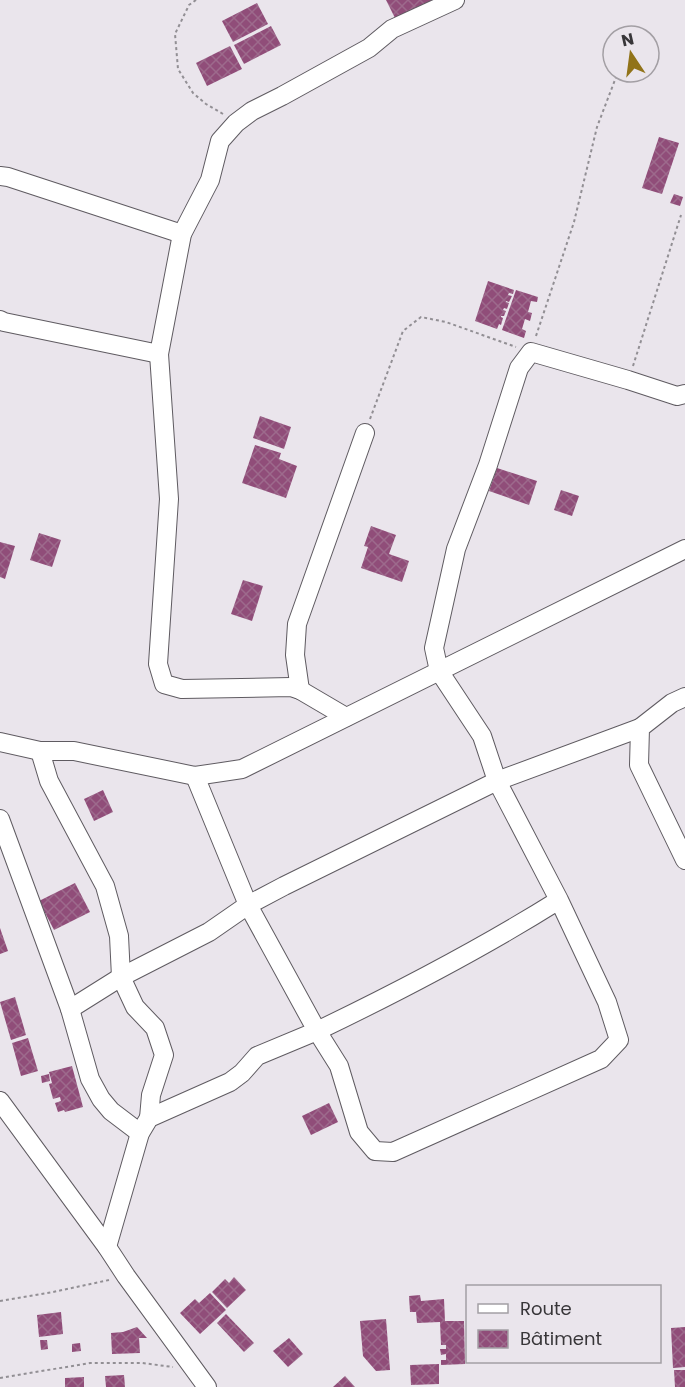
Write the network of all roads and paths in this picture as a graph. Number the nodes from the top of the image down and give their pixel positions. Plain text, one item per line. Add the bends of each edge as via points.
1 (196, 0) edge
2 (455, 0) edge
3 (613, 84) edge
4 (236, 123) junction
5 (0, 176) edge
6 (681, 215) dead end
7 (182, 234) junction
8 (0, 320) edge
9 (531, 352) junction
10 (159, 354) junction
11 (628, 380) junction
12 (685, 394) edge
13 (364, 433) joint
14 (685, 549) edge
15 (439, 671) junction
16 (300, 690) junction
17 (685, 697) edge
18 (346, 717) junction
19 (640, 728) junction
20 (0, 742) edge
21 (40, 751) junction
22 (195, 776) junction
23 (497, 781) junction
24 (0, 819) edge
25 (685, 860) edge
26 (559, 900) junction
27 (248, 905) junction
28 (121, 977) junction
29 (70, 1009) junction
30 (317, 1031) junction
31 (0, 1101) edge
32 (145, 1126) junction
33 (107, 1247) junction
34 (126, 1276) junction
35 (0, 1301) edge
36 (194, 1369) junction
37 (0, 1378) edge
38 (207, 1387) edge

1 - 4 path via 189,5 174,34 178,69 193,93
2 - 4 street via 392,29 369,48
3 - 9 path via 597,127 574,222
4 - 7 street via 220,141 210,180
5 - 7 street
6 - 11 path
7 - 10 street
8 - 10 street
9 - 11 street
9 - 13 path via 421,317 403,331
9 - 15 street via 519,368 456,549 434,648
10 - 16 street via 169,499 158,664 164,684 182,689
11 - 12 street via 677,396
13 - 16 street via 297,624 295,656
14 - 15 street
15 - 18 street
15 - 23 street via 482,736
16 - 18 street
17 - 19 street
18 - 22 street via 242,769
19 - 23 street
19 - 25 street via 639,765
20 - 21 street
21 - 22 street via 74,751
21 - 28 street via 49,781 105,886 119,936
22 - 27 street
23 - 26 street
23 - 27 street
24 - 29 street
26 - 30 street via 502,935
26 - 30 street via 607,1002 620,1040 601,1059 393,1152 375,1151 359,1132 339,1066
27 - 28 street via 209,932
27 - 30 street
28 - 29 street
28 - 32 street via 135,1007 155,1028 164,1055
29 - 32 street via 90,1079 101,1099 111,1111
30 - 32 street via 257,1056 230,1082
31 - 33 street
32 - 33 street
33 - 34 street
34 - 35 path
34 - 36 street
36 - 37 path via 90,1363
36 - 38 street

